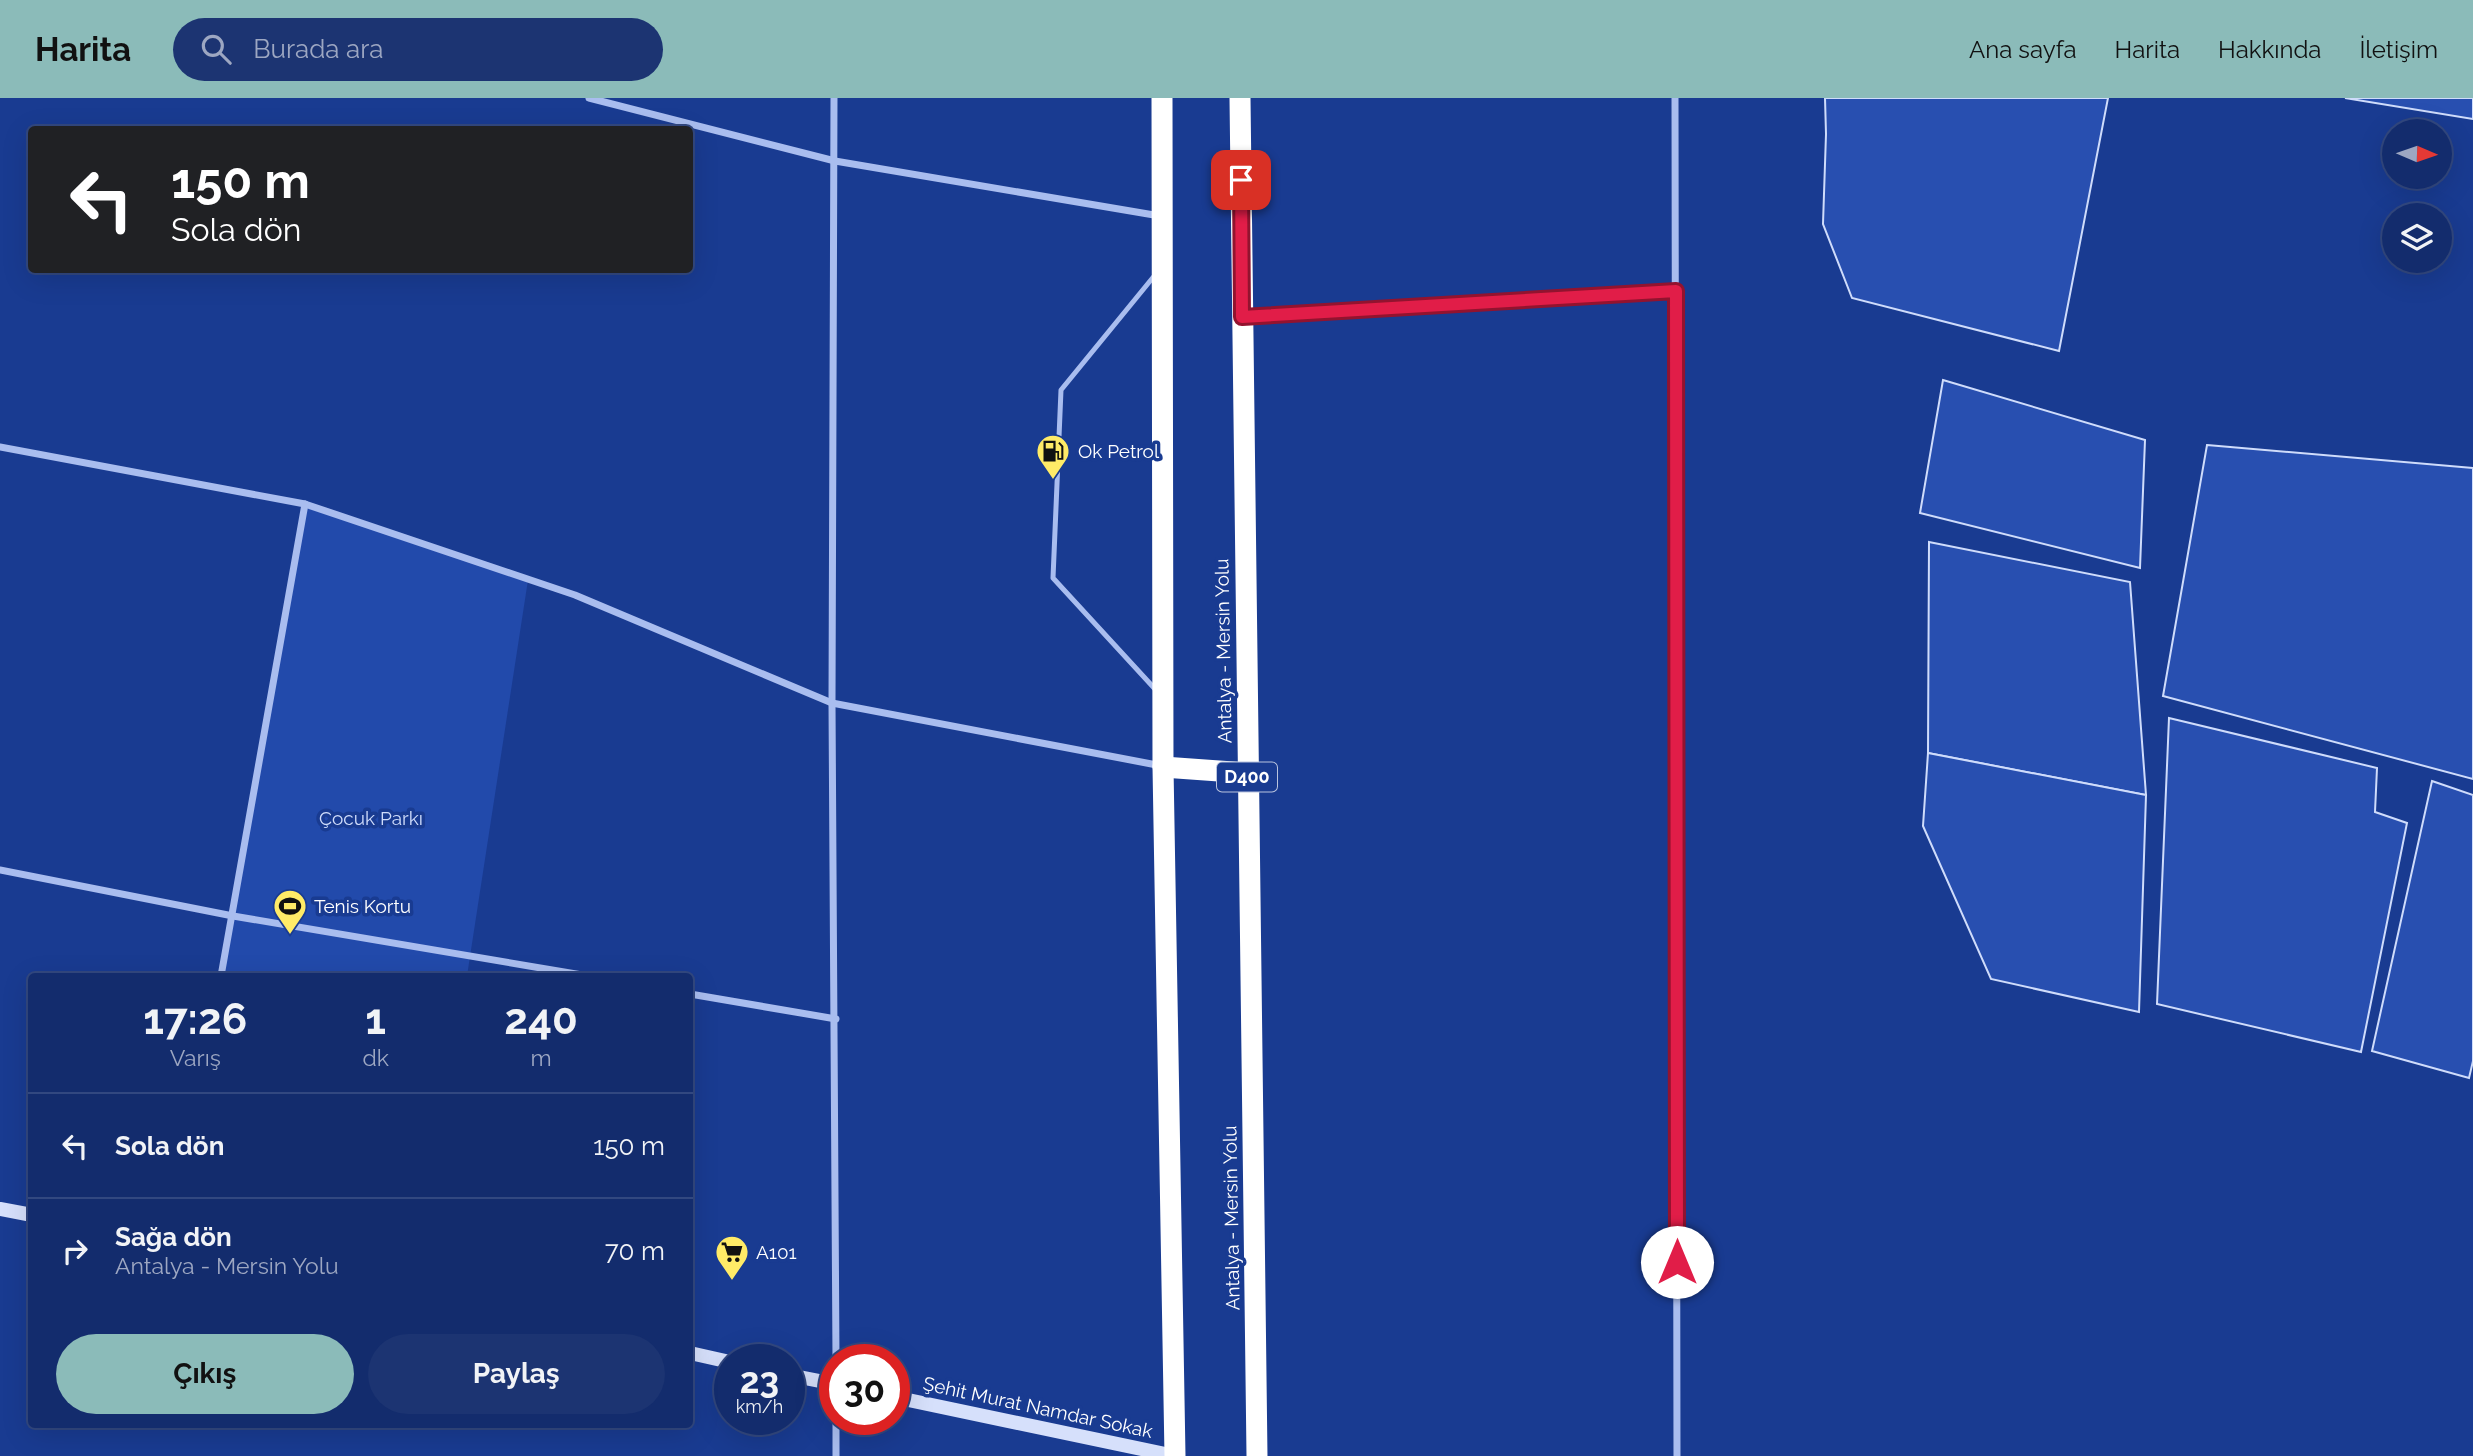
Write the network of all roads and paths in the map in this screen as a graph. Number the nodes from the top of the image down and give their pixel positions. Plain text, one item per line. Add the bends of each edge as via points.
1 (589, 98) edge
2 (834, 98) edge
3 (1162, 98) edge
4 (1240, 98) edge
5 (1675, 98) edge
6 (835, 161) junction
7 (1163, 216) junction
8 (1163, 265) junction
9 (1676, 291) junction
10 (1242, 317) junction
11 (0, 447) edge
12 (305, 504) junction
13 (1163, 698) junction
14 (832, 703) junction
15 (1163, 766) junction
16 (1247, 773) junction
17 (0, 870) edge
18 (233, 916) junction
19 (222, 973) edge
20 (570, 973) edge
21 (693, 995) edge
22 (836, 1019) junction
23 (0, 1209) edge
24 (28, 1214) edge
25 (835, 1344) edge
26 (693, 1354) edge
27 (714, 1358) edge
28 (910, 1400) edge
29 (836, 1435) edge
30 (836, 1456) edge
31 (1175, 1456) edge
32 (1257, 1456) edge
33 (1677, 1456) edge

1 - 6 street
2 - 6 street
3 - 7 highway
4 - 10 highway, Antalya - Mersin Yolu / D400
5 - 9 street
6 - 7 street
6 - 14 street
7 - 8 highway
8 - 13 highway
8 - 13 lane via 1061,390 1053,579
9 - 10 street
9 - 33 street
10 - 16 highway, Antalya - Mersin Yolu / D400
11 - 12 street
12 - 14 street via 575,595
12 - 18 street
13 - 15 highway
14 - 15 street
14 - 22 street
15 - 16 highway
15 - 31 highway
16 - 32 highway, Antalya - Mersin Yolu / D400
17 - 18 street
18 - 19 street
18 - 20 street
21 - 22 street
22 - 25 street
23 - 24 street
26 - 27 street
28 - 31 street, Şehit Murat Namdar Sokak
29 - 30 street

